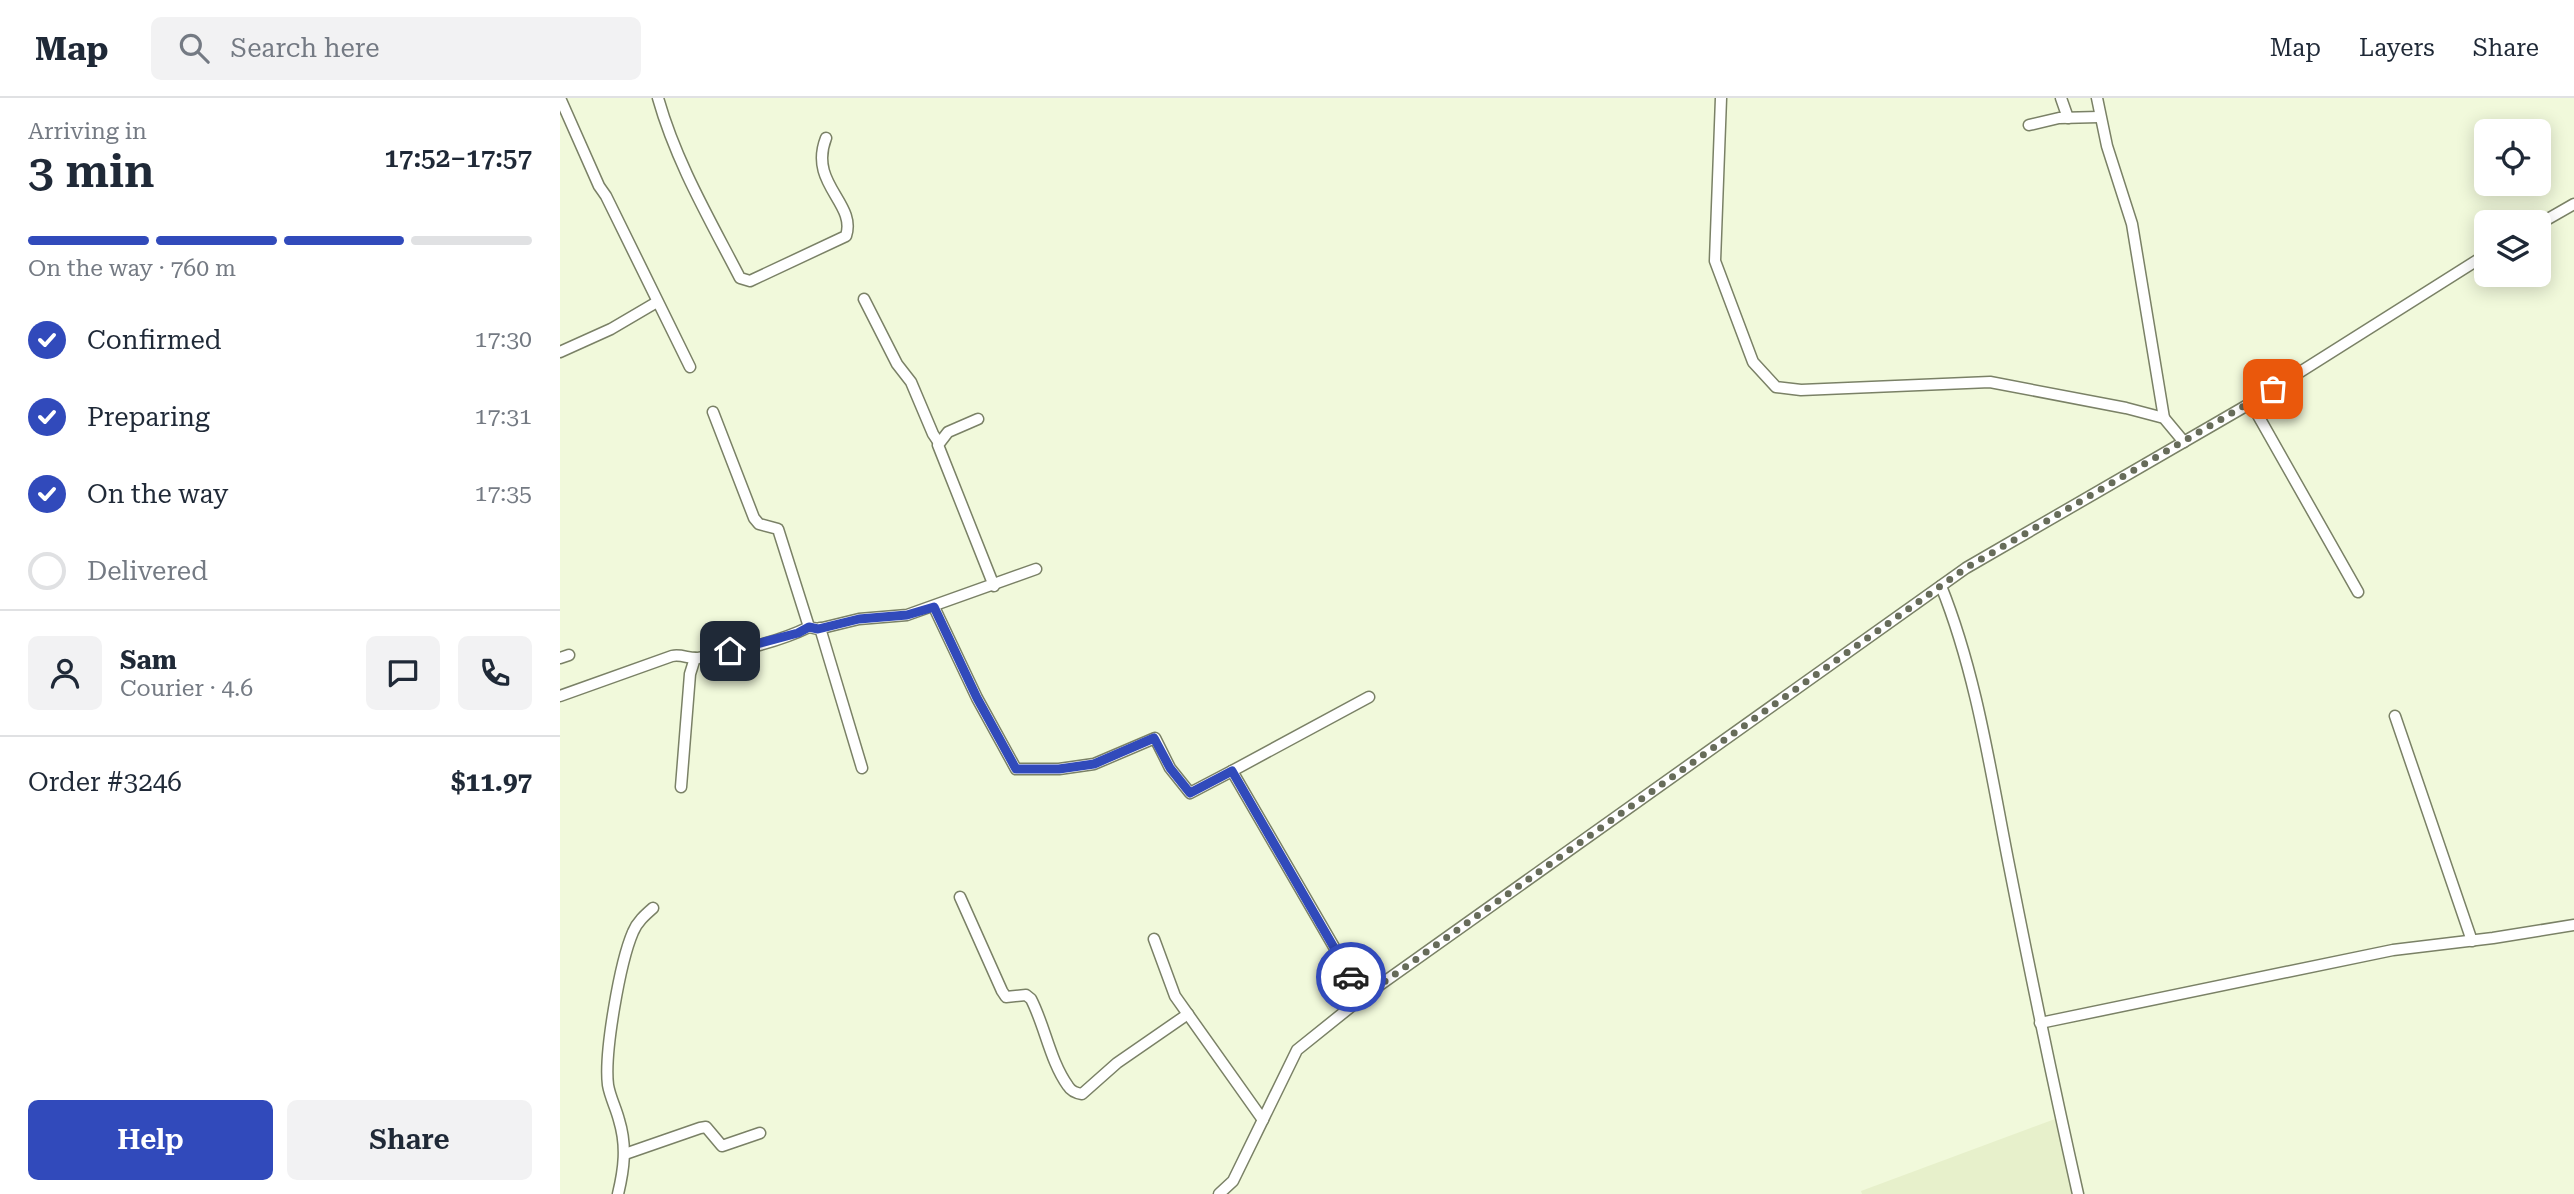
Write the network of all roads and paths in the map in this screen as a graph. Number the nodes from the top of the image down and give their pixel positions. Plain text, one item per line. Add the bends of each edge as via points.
1 (560, 98) edge
2 (658, 98) edge
3 (1721, 98) edge
4 (2061, 98) edge
5 (2097, 98) edge
6 (2099, 117) junction
7 (2068, 118) junction
8 (2029, 125) dead end
9 (826, 138) dead end
10 (2574, 204) edge
11 (2551, 217) edge
12 (2474, 262) edge
13 (864, 299) dead end
14 (657, 302) junction
15 (560, 352) edge
16 (690, 367) dead end
17 (2251, 403) junction
18 (713, 412) dead end
19 (2164, 418) junction
20 (978, 419) dead end
21 (2184, 442) junction
22 (939, 443) junction
23 (1036, 569) dead end
24 (994, 586) junction
25 (1941, 586) junction
26 (2358, 592) dead end
27 (934, 607) junction
28 (815, 627) junction
29 (695, 658) junction
30 (560, 696) edge
31 (1369, 697) dead end
32 (2395, 716) dead end
33 (862, 768) dead end
34 (1232, 771) junction
35 (681, 787) dead end
36 (960, 897) dead end
37 (653, 908) dead end
38 (2574, 925) edge
39 (1154, 939) dead end
40 (2472, 941) junction
41 (1363, 997) junction
42 (1188, 1014) junction
43 (2040, 1023) junction
44 (1263, 1120) junction
45 (760, 1133) dead end
46 (625, 1154) junction
47 (618, 1194) edge
48 (1219, 1194) edge
49 (2078, 1194) edge

1 - 14 street
2 - 9 street via 698,197 740,278 750,281 846,236 849,221 821,168
3 - 19 street via 1714,261 1753,362 1776,387 1801,390 1990,382
4 - 7 street
5 - 6 street
6 - 7 street
6 - 19 street via 2132,224
7 - 8 street
10 - 11 street
12 - 17 street
13 - 22 street
14 - 15 street
14 - 16 street
17 - 21 street
17 - 26 street
18 - 28 street via 754,519 778,529
19 - 21 street
20 - 22 street via 948,432
21 - 25 street
22 - 24 street
23 - 24 street
24 - 27 street
25 - 41 street
25 - 43 street via 1982,726
27 - 28 street
27 - 34 street via 1016,769 1094,764 1154,738 1190,793
28 - 29 street
28 - 33 street
29 - 30 street via 679,654
29 - 35 street
31 - 34 street
32 - 40 street
34 - 41 street
36 - 42 street via 1002,992 1006,997 1026,995 1031,999 1062,1076 1076,1093 1082,1094 1117,1063
37 - 46 street via 633,932 622,968 610,1044 608,1086
38 - 40 street
39 - 42 street via 1170,987
40 - 43 street via 2393,950
41 - 44 street via 1297,1050
42 - 44 street
43 - 49 street
44 - 48 street via 1233,1181
45 - 46 street via 722,1146 706,1127
46 - 47 street

